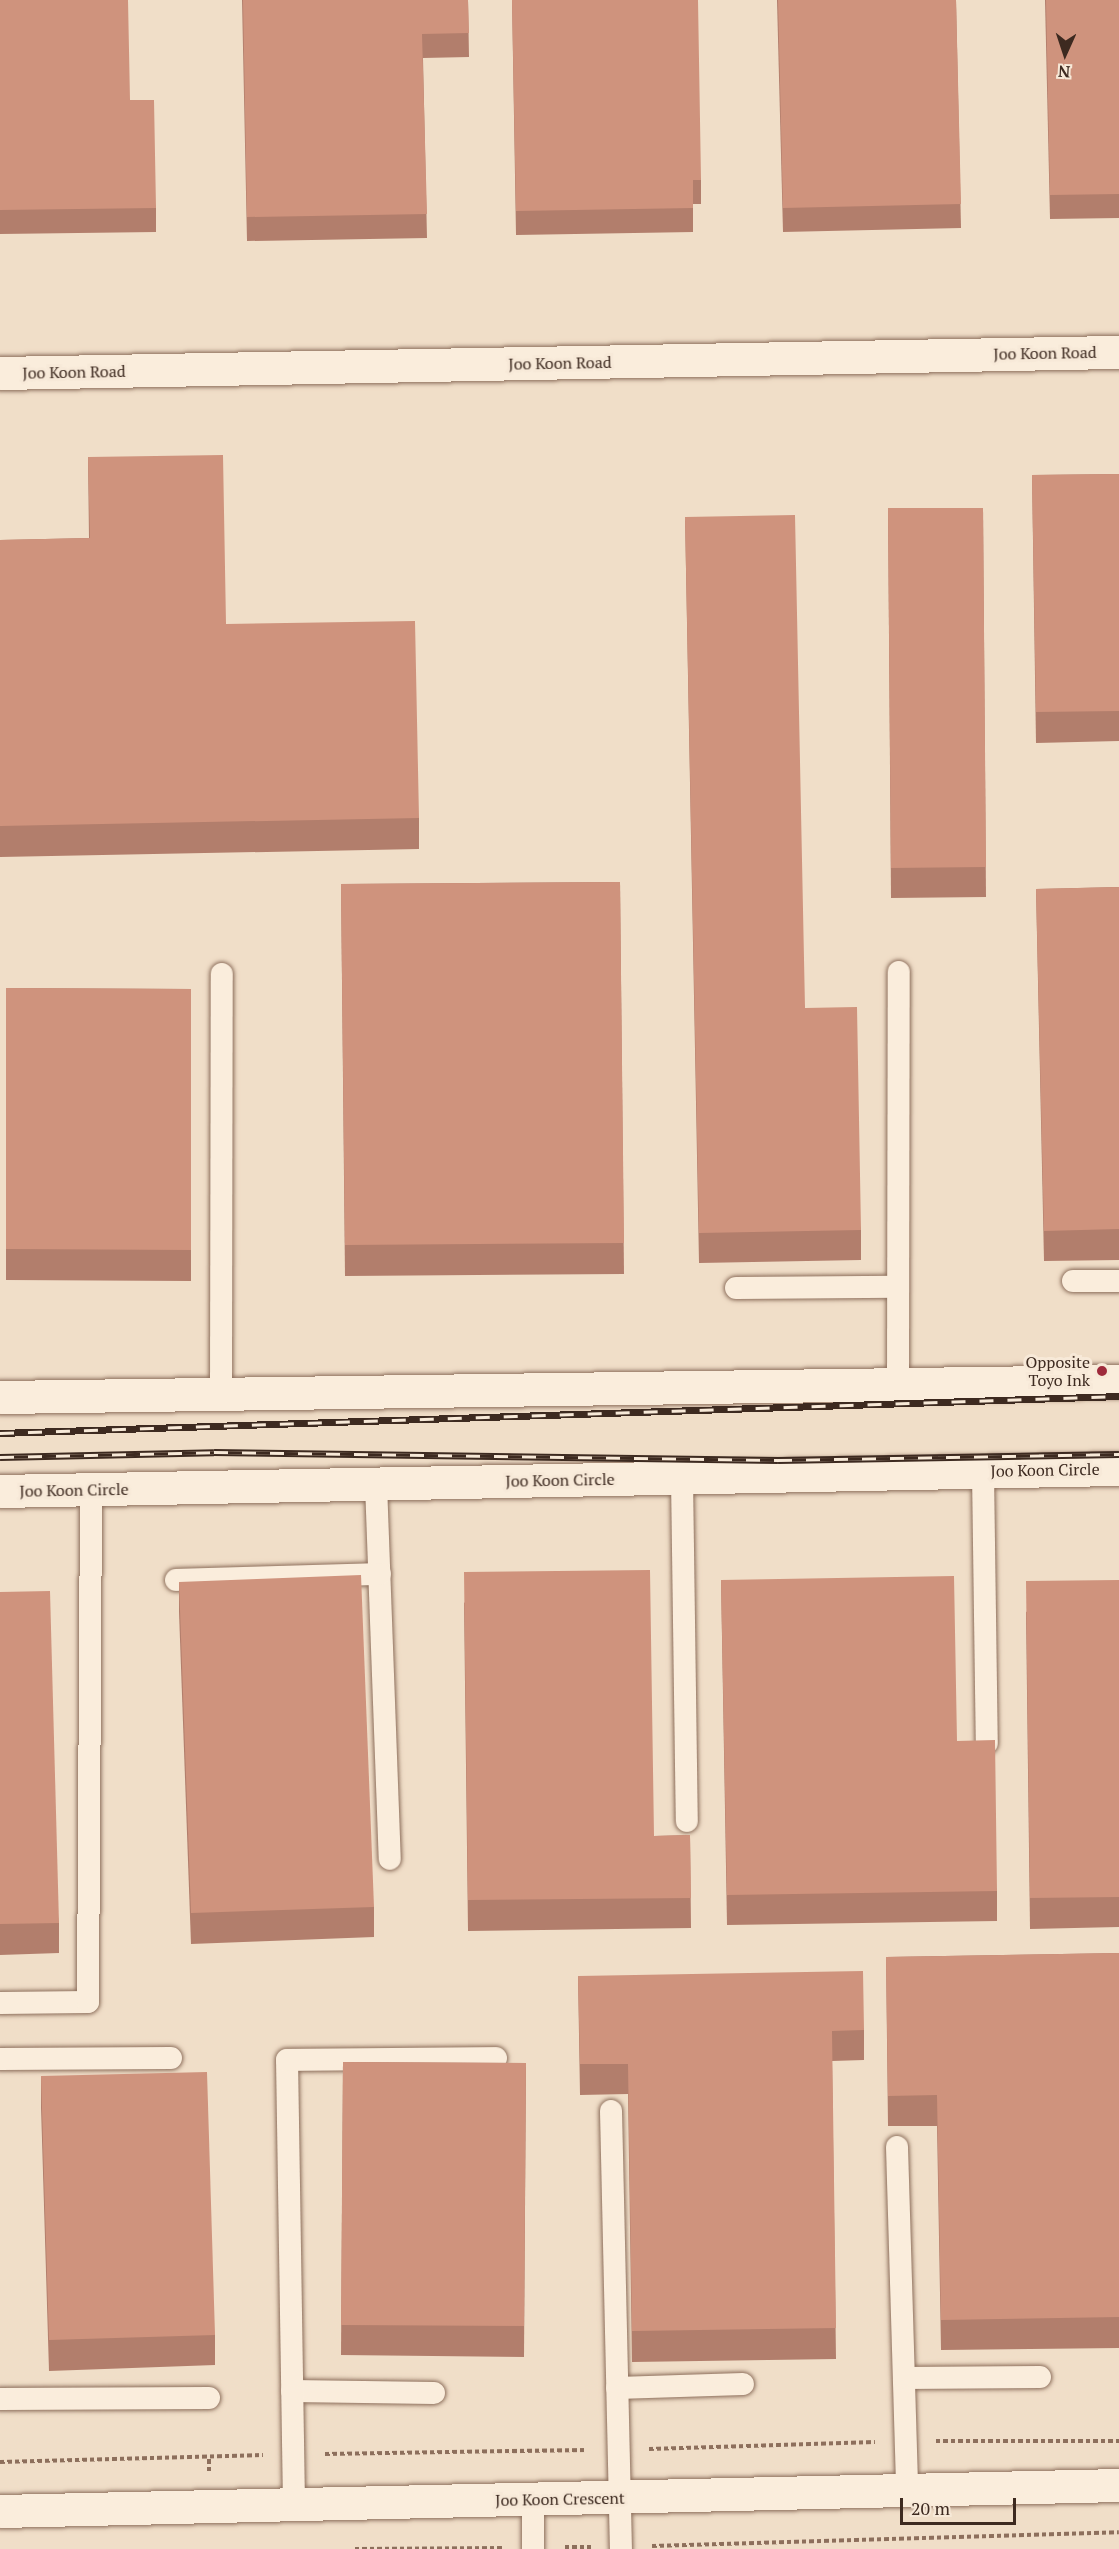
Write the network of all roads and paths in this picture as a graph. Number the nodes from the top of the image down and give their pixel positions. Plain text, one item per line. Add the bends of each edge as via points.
1 (1119, 352) edge
2 (0, 373) edge
3 (899, 972) dead end
4 (222, 974) dead end
5 (1073, 1281) dead end
6 (1119, 1281) edge
7 (898, 1287) junction
8 (736, 1288) dead end
9 (1119, 1381) edge
10 (898, 1384) junction
11 (221, 1394) junction
12 (0, 1397) edge
13 (1119, 1469) edge
14 (983, 1472) junction
15 (682, 1478) junction
16 (376, 1484) junction
17 (91, 1490) junction
18 (0, 1491) edge
19 (380, 1574) junction
20 (176, 1580) dead end
21 (987, 1743) edge
22 (687, 1821) dead end
23 (390, 1859) dead end
24 (0, 2003) edge
25 (171, 2058) dead end
26 (496, 2058) dead end
27 (0, 2059) edge
28 (611, 2111) dead end
29 (897, 2147) dead end
30 (1040, 2377) dead end
31 (904, 2378) junction
32 (743, 2384) dead end
33 (616, 2388) junction
34 (292, 2391) junction
35 (434, 2393) dead end
36 (209, 2398) dead end
37 (0, 2399) edge
38 (905, 2441) junction
39 (1119, 2441) edge
40 (618, 2450) junction
41 (293, 2454) junction
42 (0, 2462) edge
43 (1119, 2485) edge
44 (907, 2490) junction
45 (619, 2499) junction
46 (533, 2500) junction
47 (294, 2504) junction
48 (0, 2511) edge
49 (1119, 2532) edge
50 (533, 2548) edge
51 (621, 2548) edge
52 (355, 2549) edge

1 - 2 street, Joo Koon Road
3 - 7 lane
4 - 11 lane
5 - 6 lane
7 - 8 lane
7 - 10 lane
9 - 10 street
10 - 11 street
11 - 12 street
13 - 14 street, Joo Koon Circle
14 - 15 street, Joo Koon Circle
14 - 21 lane
15 - 16 street, Joo Koon Circle
15 - 22 lane
16 - 17 street, Joo Koon Circle
16 - 19 lane
17 - 18 street, Joo Koon Circle
17 - 24 lane via 88,2002
19 - 20 lane
19 - 23 lane
25 - 27 lane
26 - 34 lane via 287,2060
28 - 33 lane
29 - 31 lane
30 - 31 lane
31 - 38 lane
32 - 33 lane
33 - 40 lane
34 - 35 lane
34 - 41 lane
36 - 37 lane
38 - 39 path
38 - 40 path
38 - 44 lane
40 - 41 path
40 - 45 lane
41 - 42 path
41 - 47 lane
43 - 44 street, Joo Koon Crescent
44 - 45 street, Joo Koon Crescent
45 - 46 street, Joo Koon Crescent
45 - 51 lane
46 - 47 street, Joo Koon Crescent
46 - 50 lane
47 - 48 street, Joo Koon Crescent
49 - 51 path
50 - 51 path
50 - 52 path

